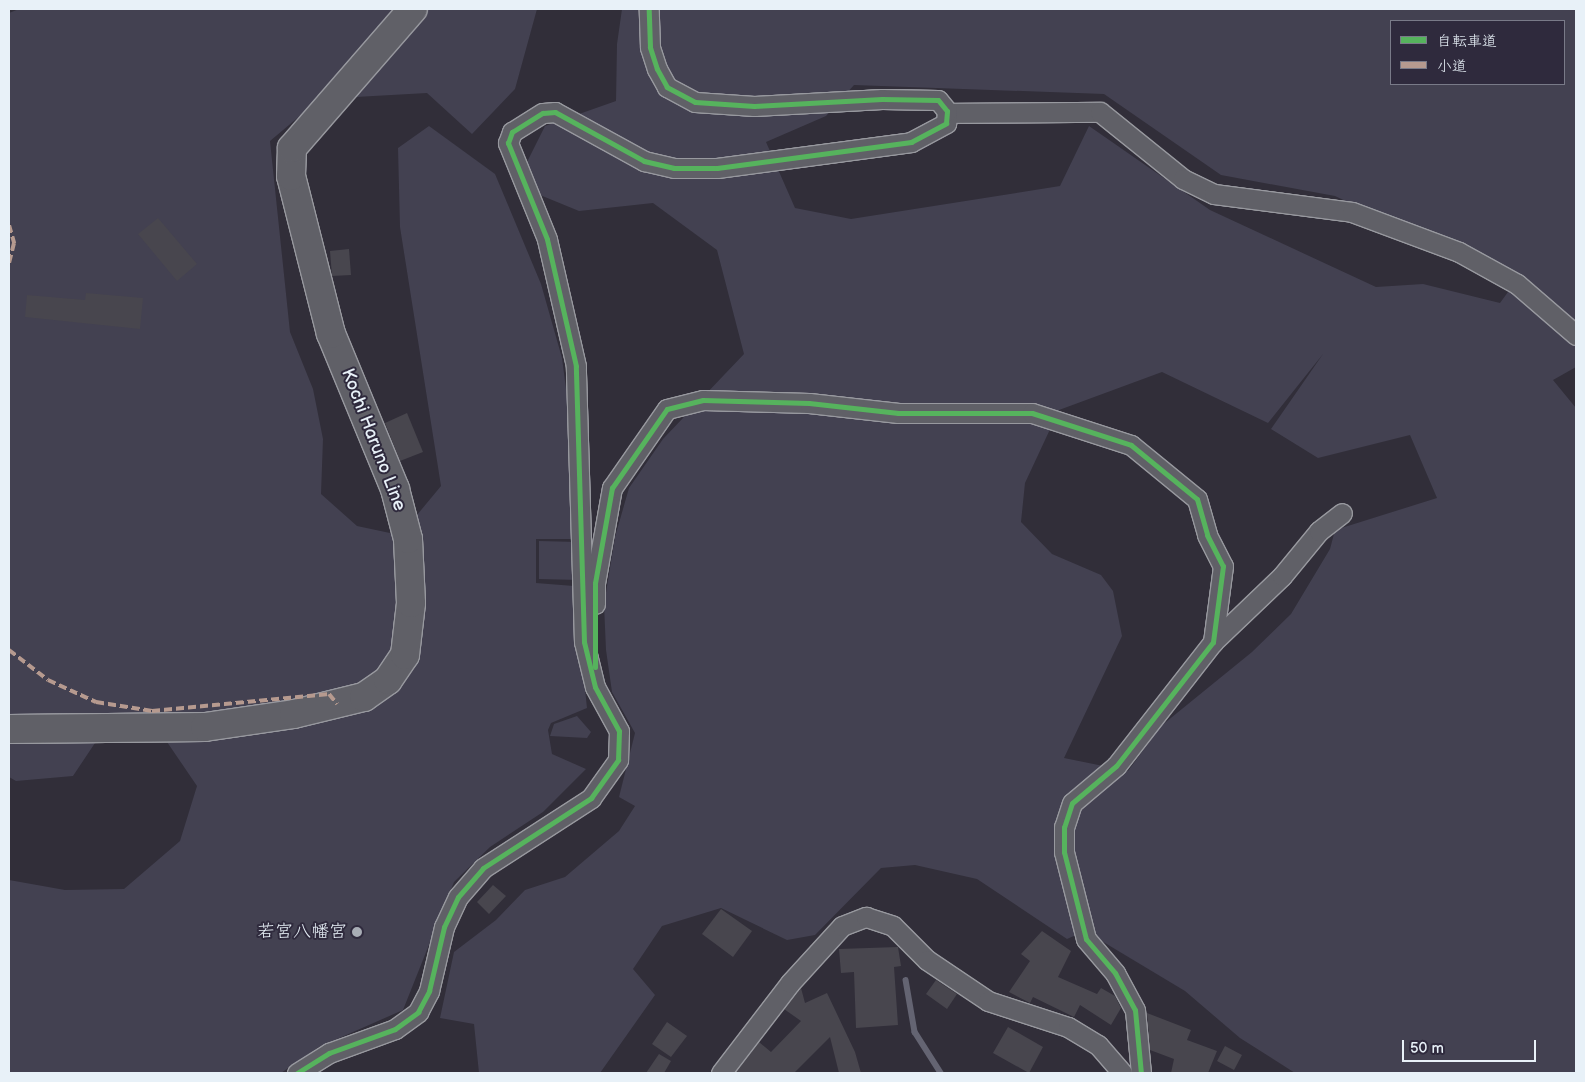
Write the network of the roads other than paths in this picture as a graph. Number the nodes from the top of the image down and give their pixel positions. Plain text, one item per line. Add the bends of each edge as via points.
1 (413, 9) edge
2 (649, 9) edge
3 (947, 113) junction
4 (1576, 335) edge
5 (1342, 513) dead end
6 (1213, 642) junction
7 (595, 687) junction
8 (9, 729) edge
9 (298, 1073) edge
10 (721, 1073) edge
11 (1122, 1073) edge
12 (1141, 1073) edge

1 - 8 main road, Kochi Haruno Line via 292,148 291,176 331,334 395,489 408,539 412,602 405,655 388,680 364,698 294,714 205,727
2 - 3 street via 650,47 657,69 668,87 695,102 754,106 882,99 938,100
3 - 4 street via 1100,112 1183,178 1214,194 1352,212 1450,248 1517,284
3 - 7 street via 946,123 911,142 717,168 674,168 644,161 555,112 543,113 512,132 508,143 547,239 576,366 584,642
5 - 6 street via 1319,531 1282,576
6 - 7 street via 1223,566 1207,535 1197,499 1131,445 1032,413 898,413 809,403 703,400 667,410 612,488 595,583
6 - 12 street via 1116,766 1072,803 1064,827 1064,852 1086,939 1115,973 1135,1010
7 - 9 street via 619,731 619,740 618,760 591,798 483,868 458,897 444,927 429,991 418,1012 395,1030 329,1053
10 - 11 street via 790,983 842,926 866,917 894,926 927,960 988,1001 1068,1027 1098,1045

